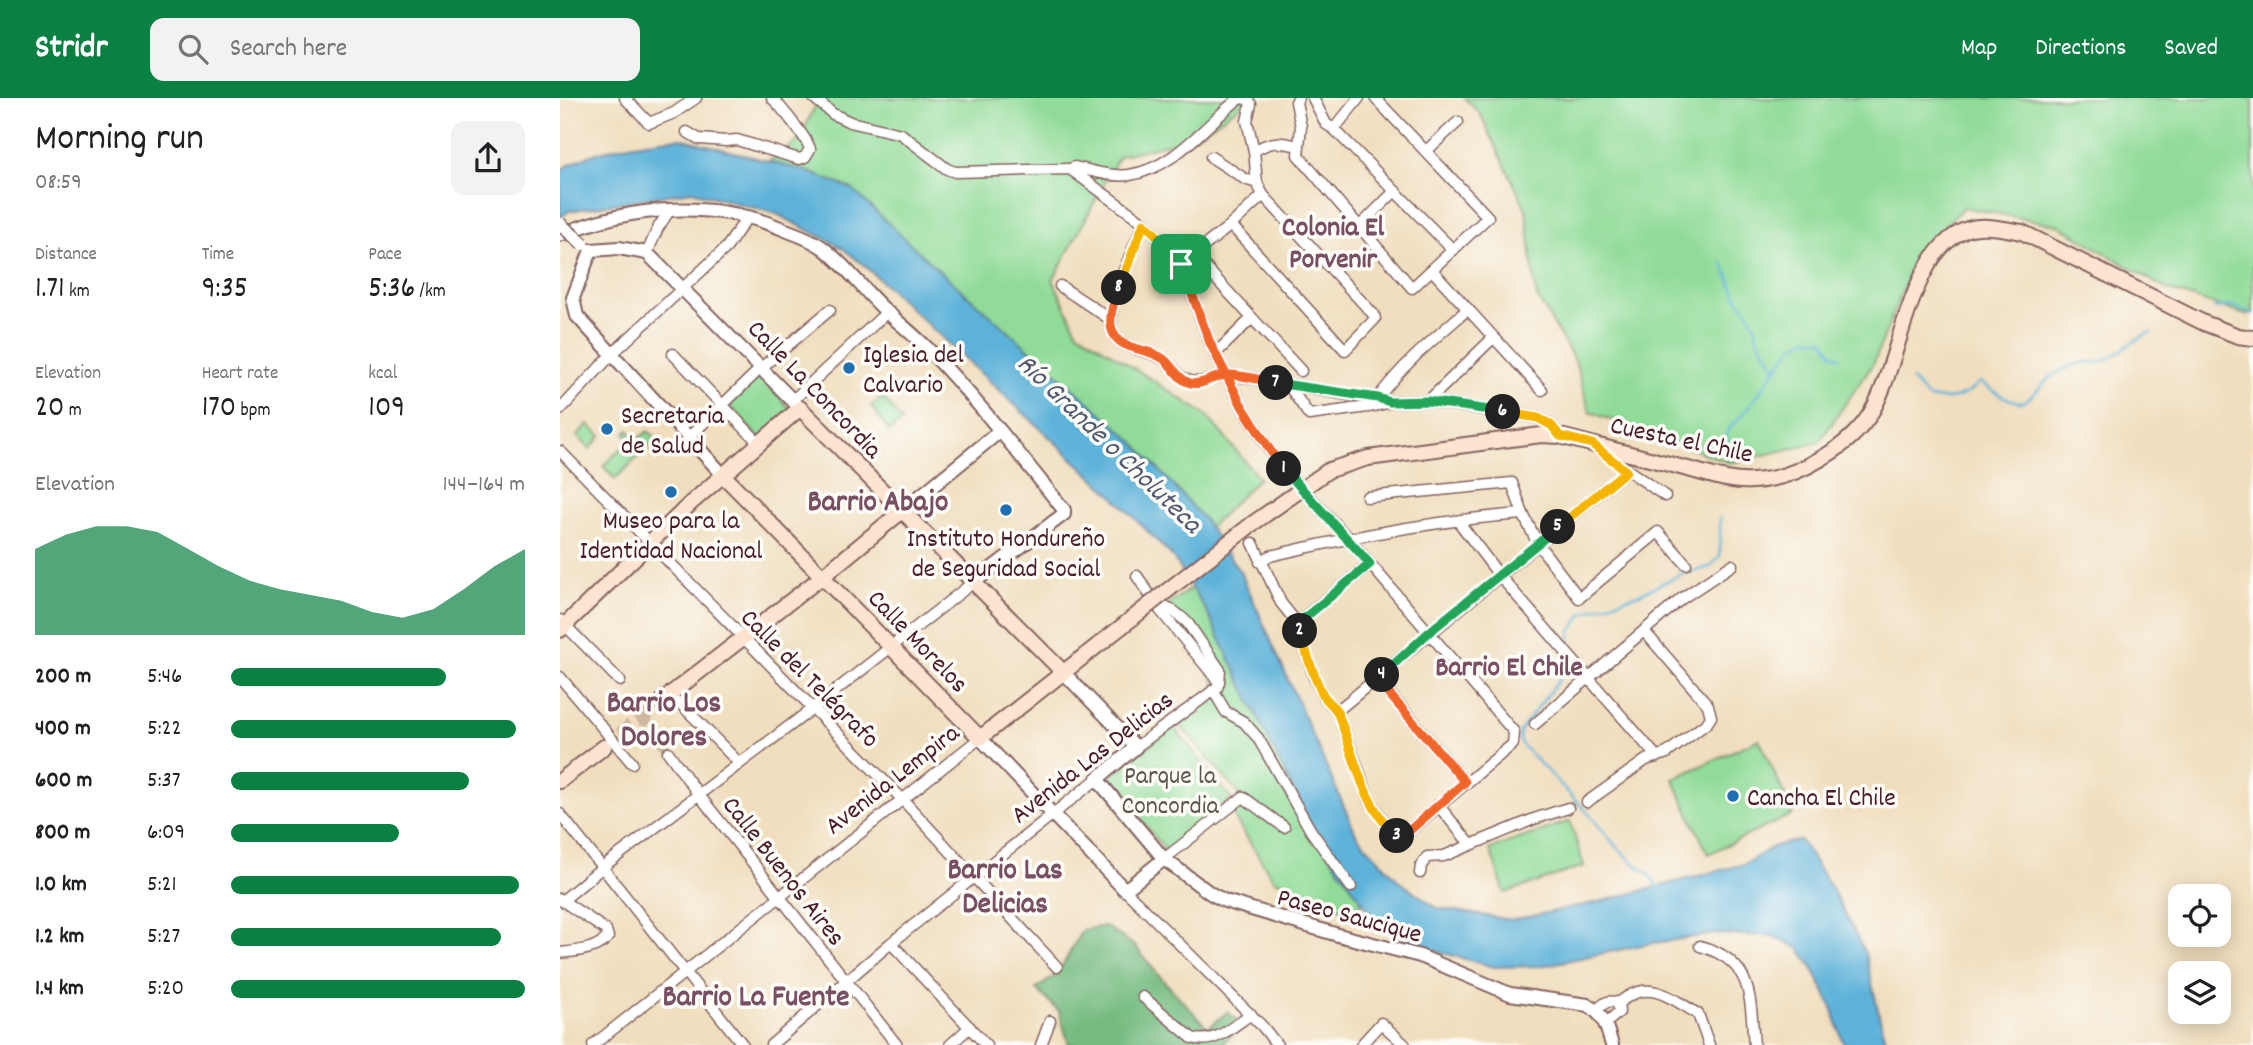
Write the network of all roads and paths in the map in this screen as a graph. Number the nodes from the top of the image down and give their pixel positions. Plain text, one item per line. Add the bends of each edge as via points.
1 (625, 98) edge
2 (696, 98) edge
3 (772, 98) edge
4 (814, 98) edge
5 (1298, 98) edge
6 (1313, 98) edge
7 (1359, 98) edge
8 (1375, 98) edge
9 (1247, 99) edge
10 (1458, 122) dead end
11 (1334, 129) junction
12 (687, 132) dead end
13 (1254, 150) junction
14 (1298, 150) junction
15 (1426, 151) junction
16 (1210, 157) dead end
17 (1070, 169) junction
18 (1257, 184) junction
19 (1395, 191) junction
20 (1263, 195) junction
21 (669, 211) junction
22 (748, 216) junction
23 (1144, 223) junction
24 (560, 224) edge
25 (1231, 225) junction
26 (1358, 228) junction
27 (560, 236) edge
28 (587, 247) junction
29 (1453, 250) junction
30 (647, 253) junction
31 (1194, 255) junction
32 (1181, 264) junction
33 (1432, 270) junction
34 (1060, 286) dead end
35 (683, 288) junction
36 (830, 310) dead end
37 (1468, 310) junction
38 (887, 312) junction
39 (1252, 318) junction
40 (1110, 319) junction
41 (1493, 338) junction
42 (2253, 338) edge
43 (613, 353) junction
44 (673, 354) dead end
45 (1215, 354) junction
46 (761, 368) junction
47 (1301, 371) dead end
48 (1226, 374) junction
49 (1289, 386) junction
50 (1542, 390) dead end
51 (1378, 398) junction
52 (1428, 401) junction
53 (1390, 402) junction
54 (796, 404) junction
55 (723, 405) junction
56 (560, 410) edge
57 (1000, 431) junction
58 (1560, 436) junction
59 (688, 438) junction
60 (760, 444) junction
61 (1592, 444) junction
62 (560, 451) edge
63 (1626, 471) junction
64 (724, 476) junction
65 (1303, 488) junction
66 (1665, 496) dead end
67 (1367, 497) dead end
68 (902, 511) junction
69 (1524, 514) junction
70 (1458, 521) junction
71 (1252, 524) joint
72 (1347, 537) junction
73 (651, 541) junction
74 (1253, 543) dead end
75 (1538, 544) junction
76 (1261, 562) junction
77 (1370, 564) junction
78 (1686, 564) dead end
79 (1732, 565) dead end
80 (1499, 575) junction
81 (823, 576) junction
82 (1137, 576) dead end
83 (975, 581) junction
84 (1149, 605) junction
85 (1297, 624) junction
86 (562, 625) edge
87 (1644, 631) junction
88 (1428, 633) junction
89 (743, 639) junction
90 (891, 648) junction
91 (1063, 672) junction
92 (560, 677) edge
93 (1588, 678) junction
94 (1377, 680) junction
95 (620, 681) dead end
96 (1216, 686) junction
97 (664, 699) tunnel mouth
98 (679, 702) dead end
99 (812, 709) junction
100 (1337, 711) junction
101 (1535, 724) dead end
102 (980, 738) junction
103 (604, 747) tunnel mouth
104 (1136, 747) junction
105 (668, 752) tunnel mouth
106 (1657, 757) junction
107 (632, 763) dead end
108 (739, 763) junction
109 (1097, 779) junction
110 (560, 781) edge
111 (1465, 782) junction
112 (699, 795) junction
113 (903, 800) junction
114 (1587, 802) dead end
115 (1438, 805) junction
116 (1569, 808) dead end
117 (560, 814) edge
118 (1054, 814) junction
119 (1284, 827) dead end
120 (1471, 845) junction
121 (1164, 859) junction
122 (604, 866) junction
123 (1420, 873) dead end
124 (974, 878) junction
125 (1350, 887) dead end
126 (1125, 890) junction
127 (779, 897) junction
128 (561, 900) edge
129 (891, 943) junction
130 (1700, 946) dead end
131 (560, 953) edge
132 (1057, 967) dead end
133 (685, 972) junction
134 (846, 980) junction
135 (1143, 996) dead end
136 (1618, 1003) junction
137 (1597, 1010) junction
138 (1251, 1014) junction
139 (1050, 1021) dead end
140 (1606, 1023) junction
141 (970, 1027) junction
142 (593, 1045) edge
143 (743, 1045) edge
144 (771, 1045) edge
145 (897, 1045) edge
146 (950, 1045) edge
147 (986, 1045) edge
148 (1041, 1045) edge
149 (1277, 1045) edge
150 (1361, 1045) edge
151 (1405, 1045) edge
152 (1612, 1045) edge
153 (1709, 1045) edge
154 (1754, 1045) edge

1 - 2 street via 649,123
3 - 12 street via 808,142 805,157 737,139 699,139
4 - 17 street via 850,122 901,134 947,170
5 - 14 street
6 - 11 street via 1326,124
7 - 11 street
8 - 15 street
9 - 13 street
9 - 17 street via 1240,98 1175,155 1144,171 1113,175
10 - 15 street
11 - 19 street
13 - 14 street via 1274,141
13 - 18 street
14 - 26 street
15 - 29 street via 1489,217
16 - 18 street
17 - 23 street
18 - 20 street
19 - 26 street
19 - 29 street
20 - 25 street
20 - 25 street via 1374,315 1375,320 1345,349
21 - 22 street
21 - 27 street via 610,218
21 - 30 street
22 - 35 street via 727,247
22 - 38 street via 822,248
23 - 32 street
23 - 40 street
24 - 28 street, bridge
25 - 31 street
26 - 33 street via 1412,288
28 - 30 street
28 - 43 street, Calle Morelos via 573,298 577,316
29 - 33 street
30 - 35 street, Calle La Concordia
31 - 32 street
31 - 39 street
32 - 45 street
33 - 37 street
34 - 40 street
35 - 43 street
35 - 46 street, Calle La Concordia
36 - 46 street
37 - 41 street
37 - 51 street via 1421,350
38 - 54 street
38 - 57 street via 926,347
39 - 45 street
39 - 47 street
40 - 48 street via 1117,340 1162,358 1191,383
41 - 50 street
41 - 52 street
42 - 61 main road, Cuesta el Chile via 2204,323 2022,232 1967,229 1948,240 1921,279 1872,411 1856,435 1809,466 1782,477 1749,482
43 - 56 street
43 - 59 street, Calle Morelos
44 - 55 street
45 - 48 street
46 - 54 street, Calle La Concordia
46 - 55 street
48 - 49 street
48 - 65 street via 1277,461
49 - 51 street
49 - 53 street via 1309,415
51 - 53 street
52 - 53 street
52 - 58 street via 1538,418
54 - 60 main road
54 - 68 main road, Calle La Concordia
55 - 59 street
55 - 60 street
57 - 68 street
57 - 83 street via 1064,514
58 - 61 main road, Cuesta el Chile
58 - 65 main road, Cuesta el Chile via 1368,458 1329,470
59 - 64 street, Calle Morelos
60 - 64 main road
61 - 63 street
62 - 73 street, Calle del Telégrafo
63 - 66 street
63 - 75 street
64 - 73 main road
64 - 81 main road, Calle Morelos
65 - 71 main road, Cuesta el Chile
65 - 72 street
67 - 69 street via 1513,483
68 - 81 main road
68 - 83 main road, Calle La Concordia
69 - 70 street
69 - 75 street
70 - 72 street
70 - 80 street
71 - 84 main road, Avenida Lempira, bridge
72 - 76 street
72 - 77 street
73 - 86 main road
73 - 89 street, Calle del Telégrafo
74 - 76 street
75 - 78 street via 1579,598 1658,532
75 - 80 street
76 - 85 street
77 - 85 street
77 - 88 street
79 - 87 street
80 - 88 street
80 - 93 street
81 - 89 main road
81 - 90 main road, Calle Morelos
82 - 84 street
83 - 90 street
83 - 91 main road, Calle La Concordia
84 - 91 main road, Avenida Lempira
84 - 96 street
85 - 100 street via 1314,677
86 - 95 street
87 - 93 street
87 - 106 street via 1709,705 1711,717
88 - 94 street
88 - 111 street via 1514,732 1513,744
89 - 97 main road
89 - 99 street, Calle del Telégrafo
90 - 99 street
90 - 102 main road, Calle Morelos
91 - 102 main road, Avenida Lempira
91 - 104 street, Calle La Concordia
92 - 107 street
93 - 101 street
93 - 106 street
94 - 100 street
94 - 111 street
96 - 104 street, Avenida Las Delicias
96 - 125 street via 1226,712 1244,722 1258,738 1311,831
98 - 108 street
99 - 108 street
99 - 113 street, Calle del Telégrafo
100 - 115 street via 1369,799 1387,826 1402,837
102 - 113 street, Avenida Lempira
102 - 118 street, Calle Morelos
103 - 110 main road
104 - 109 street, Avenida Las Delicias
105 - 112 street, Calle Buenos Aires
106 - 114 street
108 - 112 street
109 - 118 street, Avenida Las Delicias
109 - 121 street, Paseo Saucique
111 - 115 street
112 - 122 street
112 - 127 street, Calle Buenos Aires
113 - 124 street, Calle del Telégrafo
113 - 127 street, Avenida Lempira
115 - 120 street
116 - 120 street
117 - 122 street
118 - 124 street, Avenida Las Delicias
118 - 126 street, Calle Morelos
119 - 121 street via 1243,797
120 - 123 street via 1444,856 1427,857
121 - 126 street
121 - 137 street, Paseo Saucique via 1210,893 1247,909 1420,956 1510,994
122 - 128 street
122 - 133 street
124 - 129 street, Avenida Las Delicias
124 - 132 street, Calle del Telégrafo
126 - 138 street, Calle Morelos
127 - 133 street, Avenida Lempira
127 - 134 street, Calle Buenos Aires
128 - 131 street via 606,930 608,937 593,947
129 - 134 street, Avenida Las Delicias
129 - 141 street
130 - 154 street via 1718,951 1742,971 1751,1002
133 - 142 street, Avenida Lempira
133 - 143 street
134 - 144 street, Avenida Las Delicias
134 - 145 street, Calle Buenos Aires
135 - 138 street via 1192,1038 1202,1041 1213,1040
136 - 137 street via 1605,1002
136 - 140 street via 1619,1012
136 - 153 street via 1637,992 1661,994 1698,1014
137 - 140 street
138 - 149 street, Calle Morelos
139 - 148 street
140 - 152 street
141 - 146 street
141 - 147 street
150 - 151 street via 1381,1023

